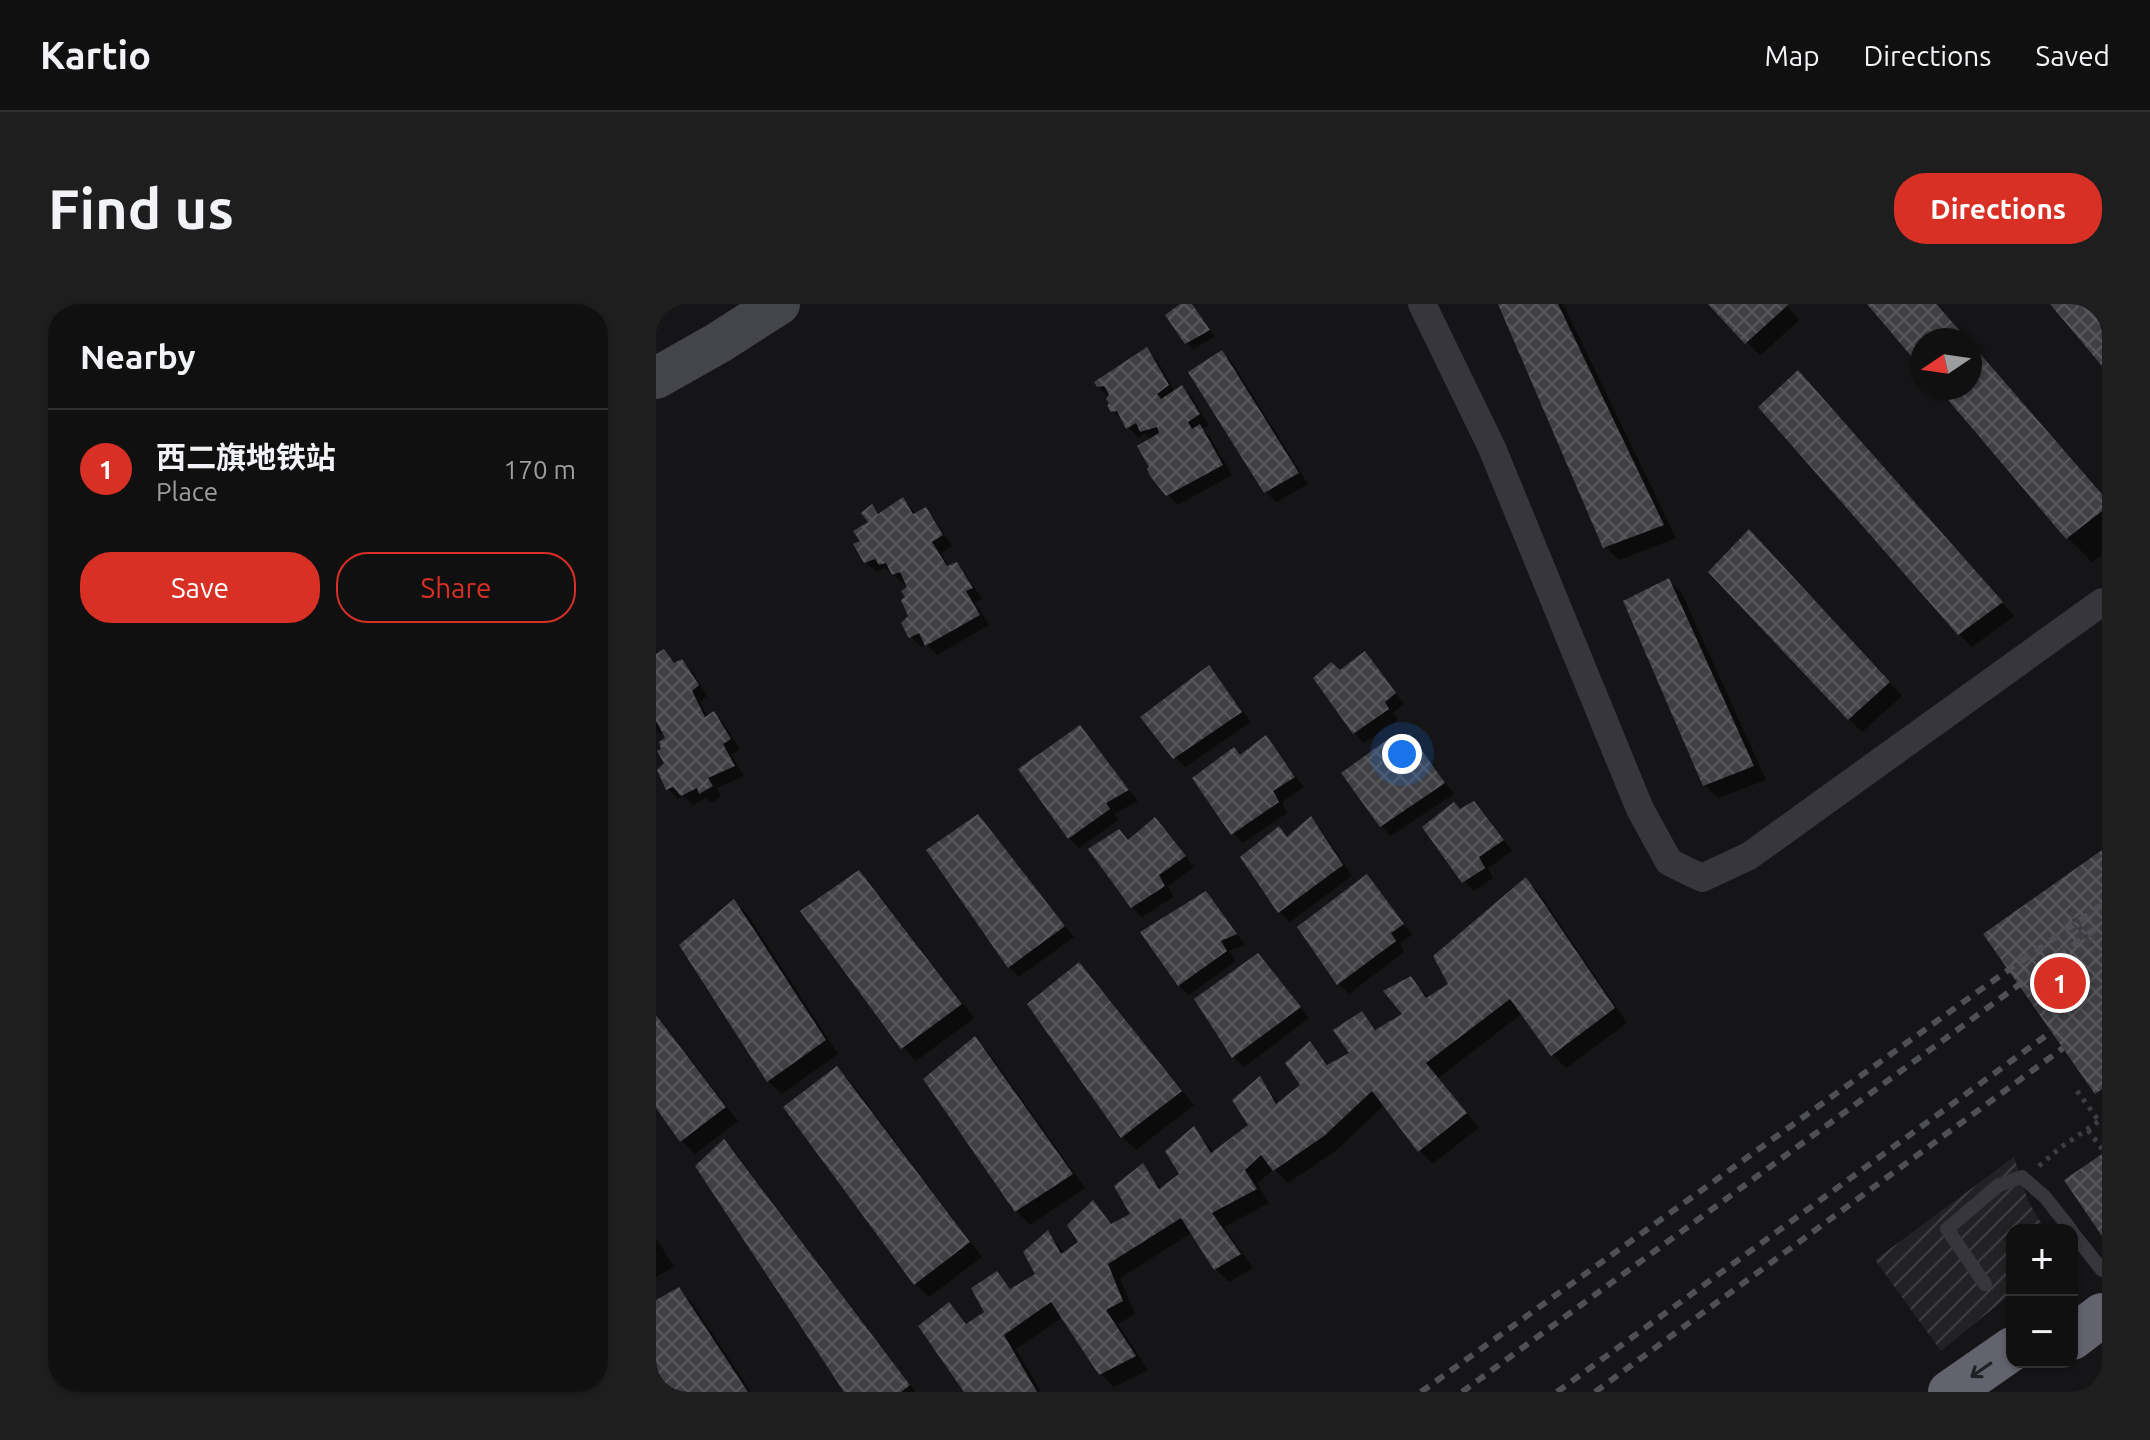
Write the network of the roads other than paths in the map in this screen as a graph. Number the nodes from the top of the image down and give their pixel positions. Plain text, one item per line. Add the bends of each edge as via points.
1 (779, 304) edge
2 (1422, 304) edge
3 (656, 378) edge
4 (2102, 602) edge
5 (2065, 1224) edge
6 (2078, 1240) edge
7 (2102, 1270) edge
8 (1985, 1284) dead end
9 (2102, 1289) edge
10 (2078, 1305) edge
11 (2102, 1315) edge
12 (2078, 1333) edge
13 (2006, 1353) edge
14 (2033, 1368) edge
15 (1950, 1392) edge
16 (2002, 1392) edge

1 - 3 street
2 - 4 street via 1492,448 1640,809 1669,862 1702,878 1749,856
5 - 8 lane via 2022,1177 1999,1185 1947,1229
6 - 7 lane
9 - 10 highway
11 - 12 highway
13 -> 15 highway
14 - 16 highway

